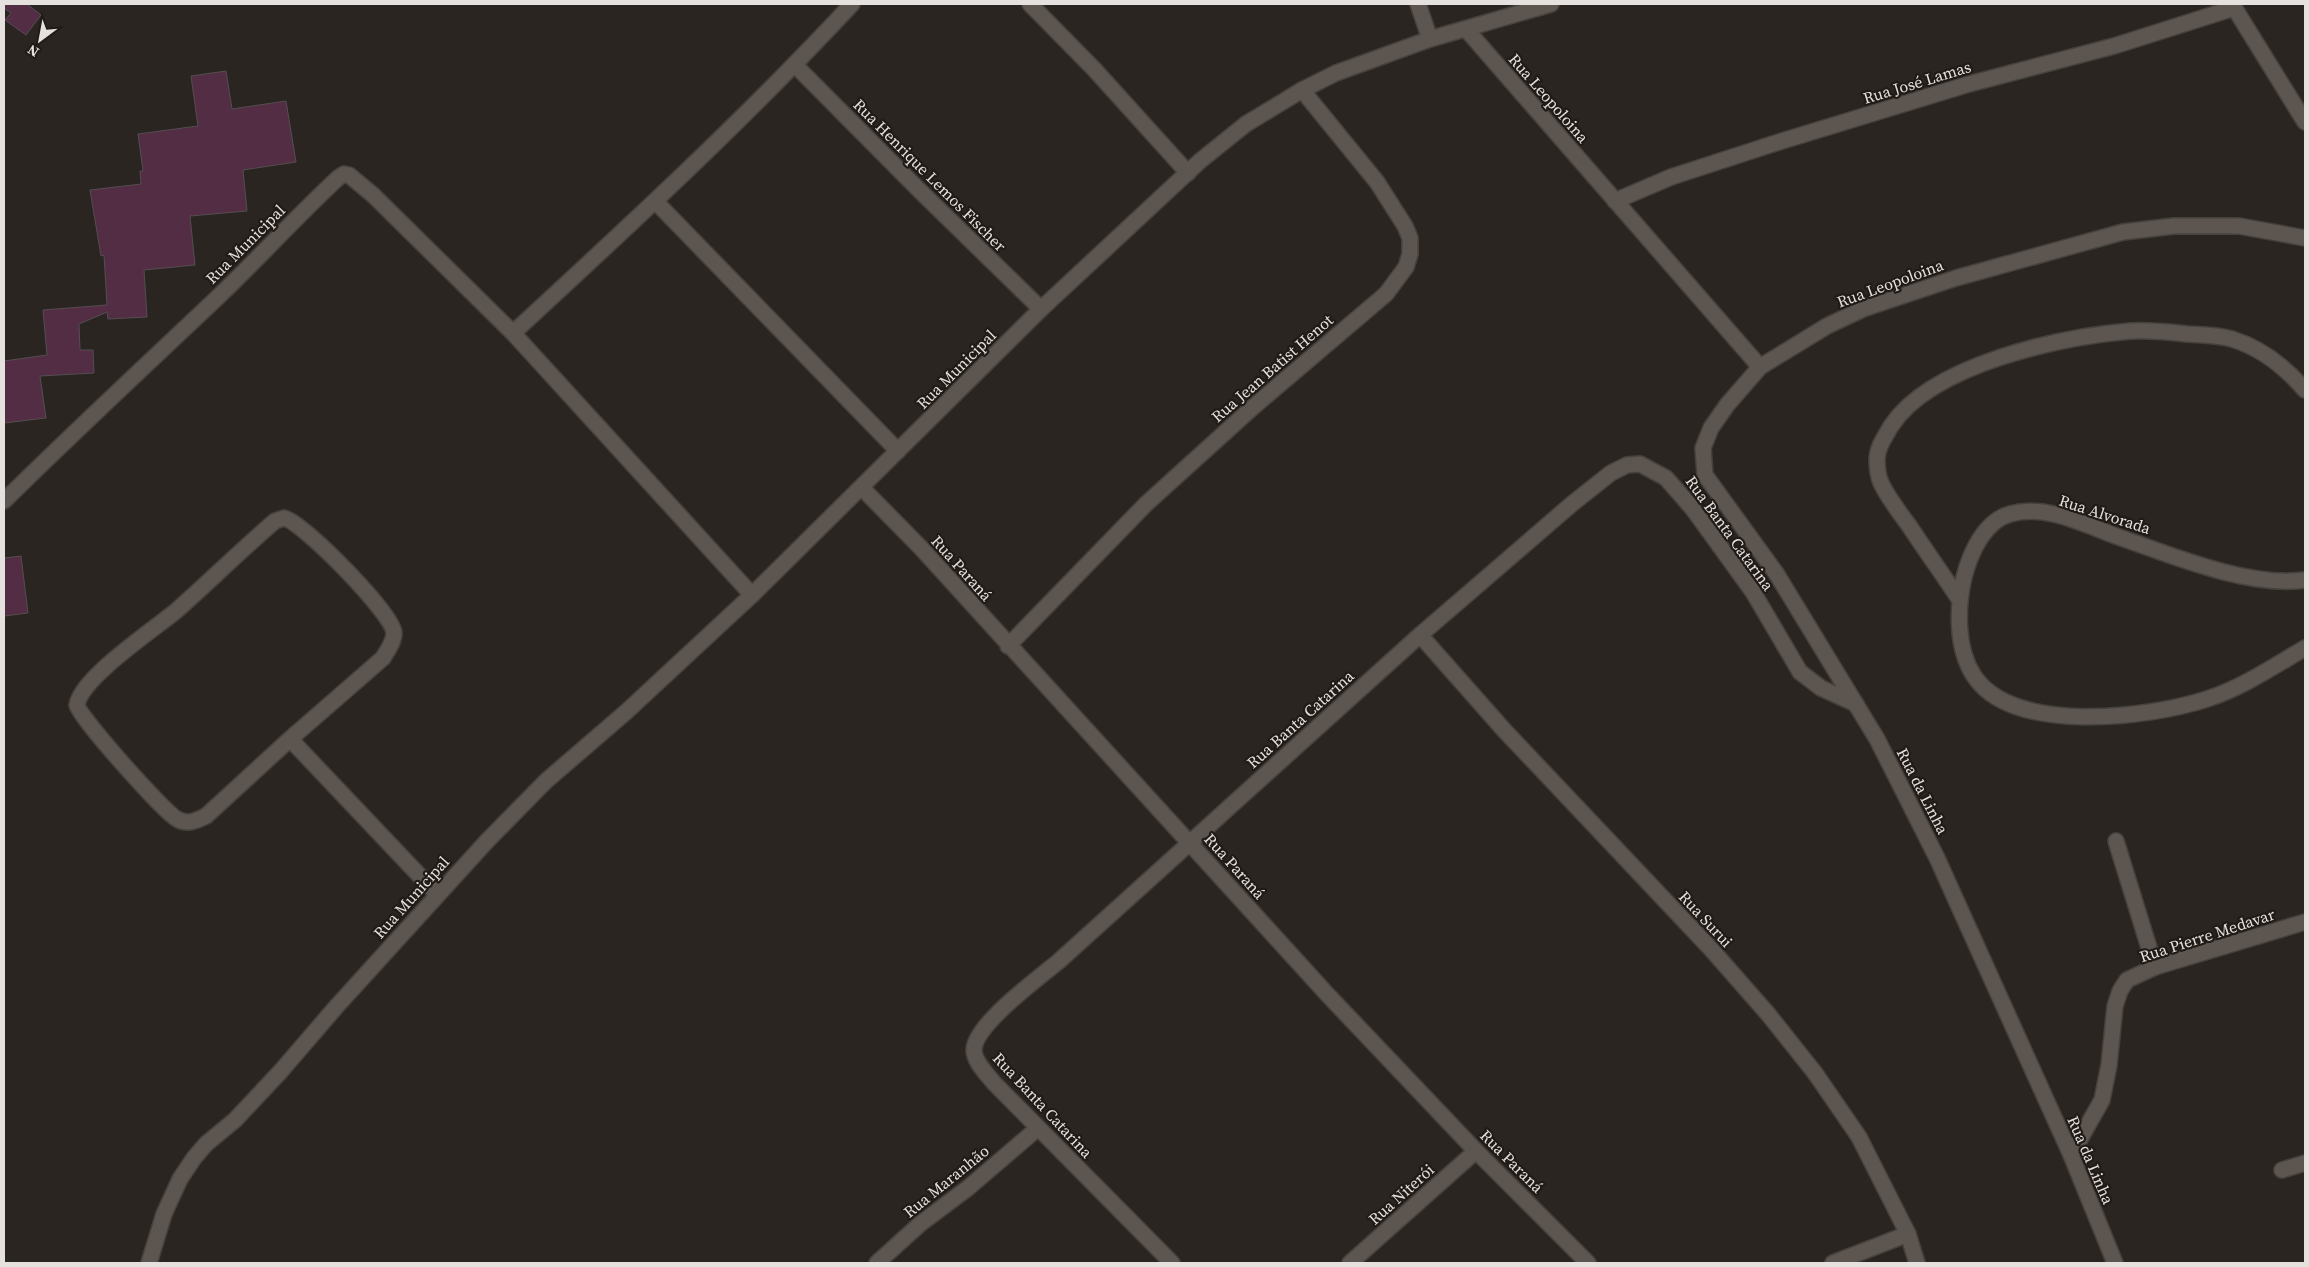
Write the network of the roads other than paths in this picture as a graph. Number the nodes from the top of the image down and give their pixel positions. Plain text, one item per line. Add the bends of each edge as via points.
1 (852, 4) edge
2 (1030, 4) edge
3 (1418, 4) edge
4 (1551, 4) edge
5 (2233, 6) edge
6 (1466, 30) junction
7 (1430, 40) junction
8 (795, 65) junction
9 (1302, 90) junction
10 (2305, 122) edge
11 (1188, 173) junction
12 (1615, 201) junction
13 (656, 202) junction
14 (2305, 238) edge
15 (1041, 309) junction
16 (514, 333) junction
17 (1760, 367) junction
18 (2305, 390) edge
19 (898, 451) junction
20 (862, 488) junction
21 (4, 501) edge
22 (2305, 580) edge
23 (752, 595) junction
24 (1959, 598) junction
25 (1420, 635) junction
26 (1008, 646) junction
27 (2305, 648) edge
28 (1856, 704) junction
29 (290, 739) junction
30 (1189, 842) junction
31 (2116, 842) dead end
32 (437, 894) junction
33 (2305, 922) edge
34 (2155, 968) junction
35 (1038, 1128) junction
36 (1476, 1151) junction
37 (2071, 1155) junction
38 (2305, 1163) edge
39 (2282, 1170) dead end
40 (1908, 1234) junction
41 (149, 1263) edge
42 (877, 1263) edge
43 (1172, 1263) edge
44 (1350, 1263) edge
45 (1588, 1263) edge
46 (1833, 1263) edge
47 (1917, 1263) edge
48 (2115, 1263) edge

1 - 8 street
2 - 11 street
3 - 7 street
4 - 6 street, Rua Municipal
5 - 10 street
5 - 12 street, Rua José Lamas via 2114,46 1969,84 1782,141 1671,177
6 - 7 street, Rua Municipal
6 - 12 street, Rua Leopoloina
7 - 9 street, Rua Municipal via 1336,73
8 - 13 street
8 - 15 street, Rua Henrique Lemos Fischer
9 - 11 street, Rua Municipal via 1221,142
9 - 26 street, Rua Jean Batist Henot via 1377,182 1405,226 1410,238 1406,267 1386,294 1146,504
11 - 15 street, Rua Municipal
12 - 17 street, Rua Leopoloina
13 - 16 street
13 - 19 street
14 - 17 street, Rua Leopoloina via 2239,226 2174,226 2123,232 1956,278 1863,309 1827,326
15 - 19 street, Rua Municipal
16 - 21 street, Rua Municipal via 373,195 354,178 344,174
16 - 23 street, Rua Municipal
17 - 28 street, Rua da Linha via 1711,428 1702,455 1705,475 1776,573
18 - 24 street via 2292,374 2270,358 2231,339 2132,331 2060,340 1981,364 1935,387 1910,403 1896,418 1878,451 1878,470 1881,482 1897,508
19 - 20 street, Rua Municipal
20 - 23 street, Rua Municipal
20 - 26 street, Rua Paraná via 921,548
22 - 24 street, Rua Alvorada via 2291,582 2250,578 2188,560 2066,516 2020,512 2007,514 1977,542
23 - 32 street, Rua Municipal via 546,781
24 - 27 street, Rua Alvorada via 1958,616 1965,658 1982,687 2016,706 2063,715 2136,715 2208,699
25 - 28 street, Rua Banta Catarina via 1572,503 1611,473 1627,465 1640,464 1666,478 1693,509 1752,592 1800,672 1822,688
25 - 30 street, Rua Banta Catarina
25 - 40 street, Rua Surui via 1768,1014 1815,1072 1859,1137
26 - 30 street, Rua Paraná
28 - 37 street, Rua da Linha via 1937,858
29 - 29 street via 383,658 394,633 391,622 349,573 296,522 284,518 275,521 97,676 77,705 88,723 156,801 171,816 183,822 206,816
29 - 32 street
30 - 35 street, Rua Banta Catarina via 980,1032 975,1057 994,1083
30 - 36 street, Rua Paraná
31 - 34 street
32 - 41 street, Rua Municipal via 281,1071 194,1158 164,1214
33 - 34 street, Rua Pierre Medavar
34 - 37 street, Rua Pierre Medavar via 2126,980 2120,991 2102,1100
35 - 42 street, Rua Maranhão
35 - 43 street, Rua Banta Catarina
36 - 44 street, Rua Niterói
36 - 45 street, Rua Paraná
37 - 48 street, Rua da Linha
38 - 39 street
40 - 46 street
40 - 47 street, Rua Surui

